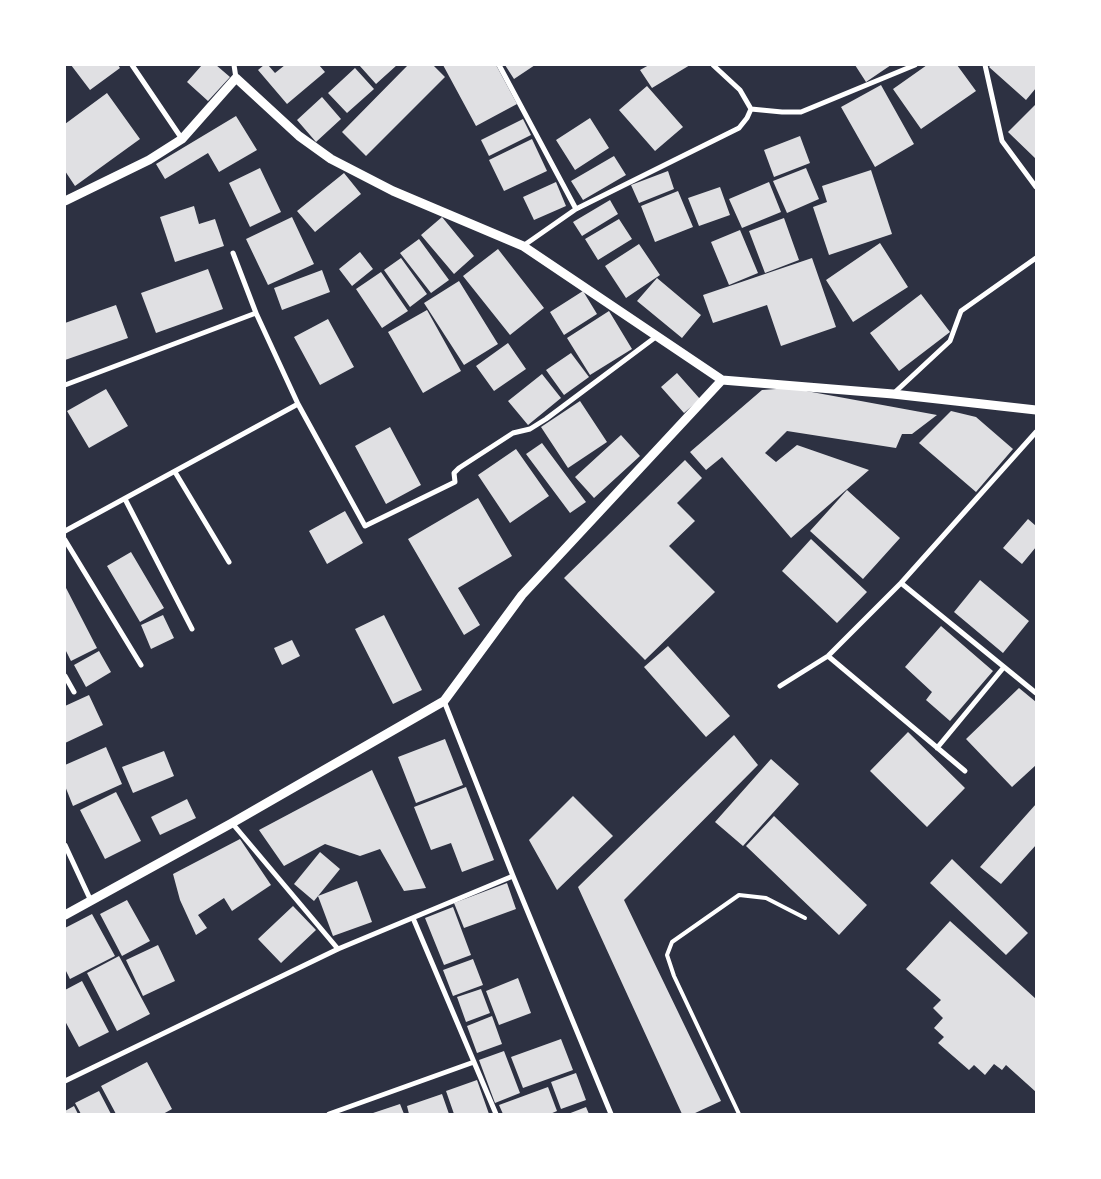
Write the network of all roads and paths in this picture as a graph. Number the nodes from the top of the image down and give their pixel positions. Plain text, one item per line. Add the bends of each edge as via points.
1 (132, 65) edge
2 (234, 65) edge
3 (499, 65) edge
4 (713, 65) edge
5 (915, 65) edge
6 (985, 65) edge
7 (236, 78) junction
8 (751, 109) junction
9 (182, 139) junction
10 (1036, 186) edge
11 (66, 199) edge
12 (576, 208) junction
13 (523, 246) junction
14 (233, 253) dead end
15 (1036, 258) edge
16 (256, 314) junction
17 (658, 336) junction
18 (722, 380) junction
19 (65, 384) edge
20 (893, 394) junction
21 (298, 404) junction
22 (1036, 410) edge
23 (1036, 432) edge
24 (175, 472) junction
25 (125, 499) junction
26 (65, 531) edge
27 (65, 540) edge
28 (229, 562) dead end
29 (901, 583) junction
30 (192, 629) dead end
31 (828, 656) junction
32 (141, 665) dead end
33 (1004, 667) junction
34 (65, 676) edge
35 (780, 686) dead end
36 (74, 692) dead end
37 (1036, 693) edge
38 (444, 701) junction
39 (937, 748) junction
40 (964, 771) dead end
41 (232, 823) junction
42 (65, 845) edge
43 (513, 876) junction
44 (91, 901) junction
45 (65, 915) edge
46 (413, 918) junction
47 (805, 918) dead end
48 (338, 950) junction
49 (474, 1062) junction
50 (65, 1081) edge
51 (329, 1114) edge
52 (496, 1114) edge
53 (611, 1114) edge
54 (739, 1114) edge

1 - 9 street
2 - 7 street
3 - 12 street
4 - 8 street via 740,90
5 - 8 street via 801,112
6 - 10 street via 1002,141
7 - 9 street
7 - 13 street via 299,136 332,159 393,191
8 - 12 street via 739,128
9 - 11 street via 149,160
12 - 13 street
13 - 17 street
14 - 16 street
15 - 20 street via 961,311 950,341
16 - 19 street
16 - 21 street
17 - 18 street
17 - 21 street via 546,420 530,429 513,432 459,468 454,474 455,482 365,526
18 - 20 street
18 - 38 street via 522,595
20 - 22 street
21 - 24 street
23 - 29 street
24 - 25 street
24 - 28 street
25 - 26 street
25 - 30 street
27 - 32 street
29 - 31 street
29 - 33 street
31 - 35 street
31 - 39 street
33 - 37 street
33 - 39 street
34 - 36 street
38 - 41 street
38 - 43 street
39 - 40 street
41 - 44 street
41 - 48 street
42 - 44 street
43 - 46 street
43 - 53 street
44 - 45 street
46 - 48 street
46 - 49 street
47 - 54 lane via 766,898 738,895 672,942 667,955
48 - 50 street
49 - 51 street
49 - 52 street

